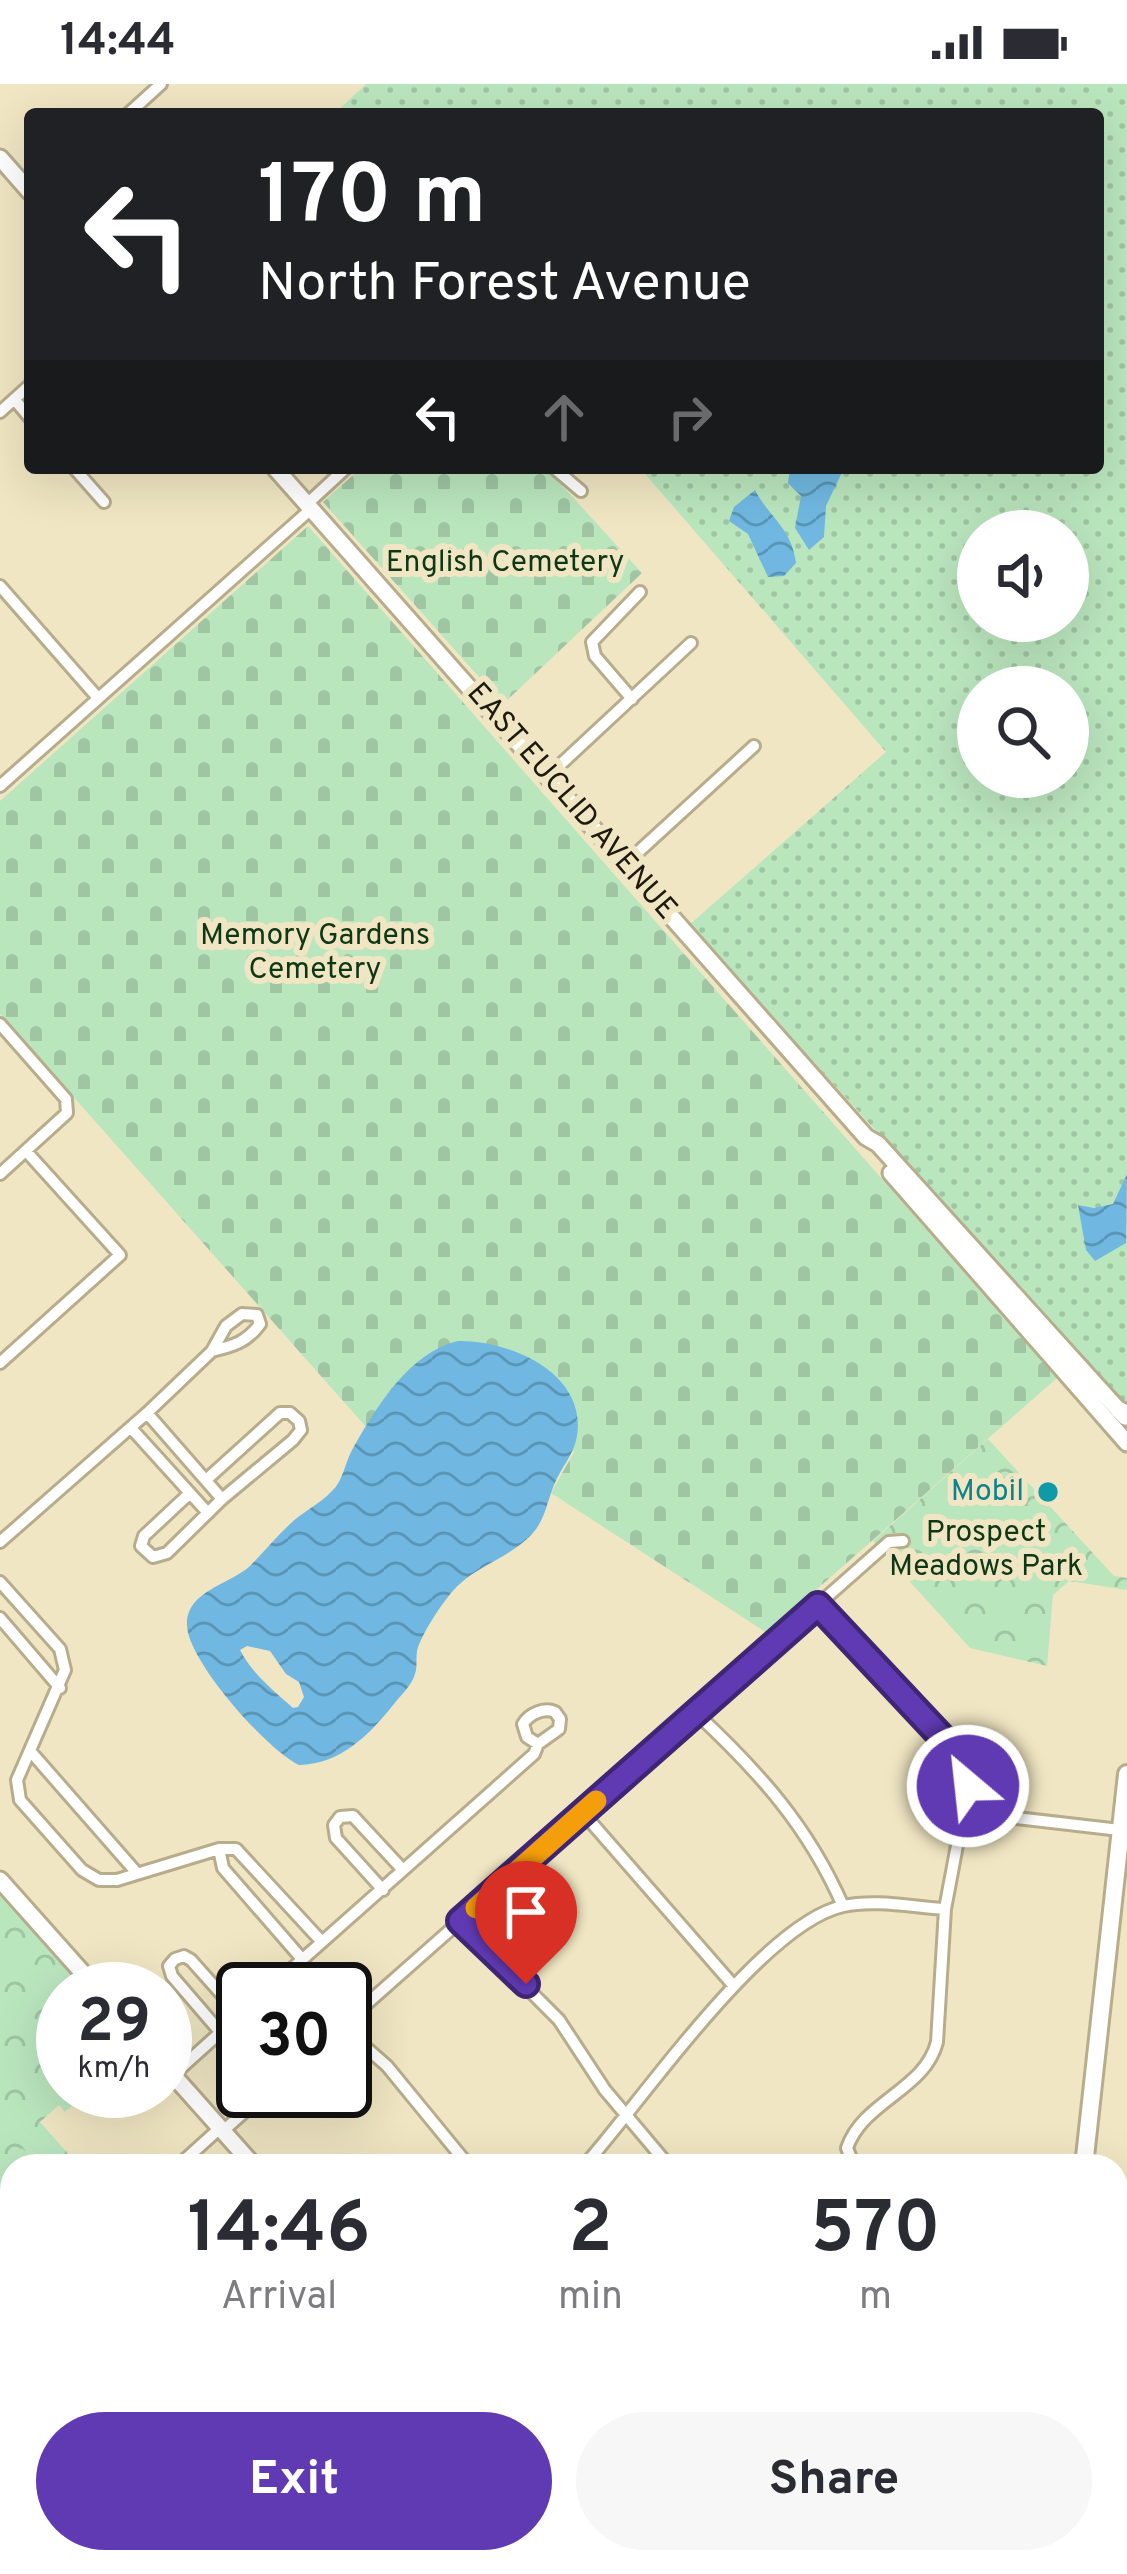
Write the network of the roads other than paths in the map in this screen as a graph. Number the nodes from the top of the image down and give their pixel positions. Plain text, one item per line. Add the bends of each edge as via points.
1 (161, 84) edge
2 (135, 108) edge
3 (0, 158) edge
4 (24, 185) edge
5 (24, 390) edge
6 (14, 399) junction
7 (24, 411) edge
8 (0, 412) edge
9 (79, 474) edge
10 (280, 474) edge
11 (340, 474) edge
12 (561, 474) edge
13 (581, 491) dead end
14 (104, 502) dead end
15 (309, 507) junction
16 (0, 586) edge
17 (640, 592) dead end
18 (692, 644) dead end
19 (98, 698) junction
20 (632, 699) junction
21 (754, 746) dead end
22 (548, 777) junction
23 (0, 786) edge
24 (626, 864) junction
25 (0, 1024) edge
26 (866, 1137) junction
27 (26, 1151) junction
28 (0, 1174) edge
29 (212, 1351) dead end
30 (0, 1363) edge
31 (147, 1413) junction
32 (1124, 1414) edge
33 (130, 1428) junction
34 (1127, 1443) edge
35 (206, 1480) junction
36 (190, 1493) junction
37 (222, 1499) junction
38 (208, 1513) junction
39 (903, 1541) dead end
40 (0, 1542) edge
41 (0, 1582) edge
42 (818, 1605) junction
43 (0, 1618) edge
44 (60, 1688) junction
45 (696, 1713) junction
46 (538, 1744) dead end
47 (31, 1752) junction
48 (1127, 1774) edge
49 (965, 1812) junction
50 (583, 1813) junction
51 (1120, 1830) junction
52 (219, 1850) junction
53 (403, 1870) junction
54 (136, 1872) junction
55 (0, 1880) edge
56 (383, 1890) junction
57 (843, 1906) junction
58 (945, 1909) junction
59 (460, 1921) junction
60 (322, 1942) junction
61 (302, 1959) junction
62 (73, 1962) edge
63 (299, 1962) edge
64 (733, 1984) junction
65 (216, 1986) edge
66 (372, 2001) edge
67 (216, 2027) edge
68 (372, 2052) edge
69 (192, 2096) edge
70 (628, 2117) junction
71 (236, 2118) edge
72 (222, 2130) junction
73 (193, 2154) edge
74 (243, 2154) edge
75 (459, 2154) edge
76 (595, 2154) edge
77 (660, 2154) edge
78 (850, 2154) edge
79 (1085, 2154) edge

1 - 2 street
3 - 4 main road
5 - 6 street
6 - 7 street
6 - 8 street
9 - 14 street
10 - 15 main road, EAST EUCLID AVENUE
11 - 15 street
12 - 13 street
15 - 19 street
15 - 22 main road, EAST EUCLID AVENUE
16 - 19 street
17 - 20 street via 592,642
18 - 20 street
19 - 23 street
20 - 22 street
21 - 24 street
22 - 24 main road, EAST EUCLID AVENUE
24 - 26 main road, EAST EUCLID AVENUE
25 - 27 street via 66,1099 68,1113
26 - 32 main road, EAST EUCLID AVENUE
26 - 34 main road, EAST EUCLID AVENUE
27 - 28 street
27 - 30 street via 120,1256
29 - 31 street
31 - 33 street
31 - 35 street
33 - 36 street
33 - 40 street
35 - 37 street
35 - 37 street via 280,1413 299,1421 293,1439
36 - 38 street
36 - 38 street via 144,1536 146,1553 167,1553
37 - 38 street
39 - 42 street via 889,1542
41 - 44 street via 60,1649
42 - 45 street
42 - 49 street via 953,1749 966,1770
43 - 44 street
44 - 47 street
45 - 50 street
45 - 57 street via 804,1829
46 - 53 street
47 - 54 street
47 - 54 street via 17,1780 20,1800 82,1870 99,1880
48 - 51 main road
49 - 51 street
49 - 58 street
50 - 59 street
50 - 64 street
51 - 79 main road
52 - 54 street
52 - 60 street via 249,1859
52 - 61 street via 223,1868
53 - 56 street
53 - 56 street via 353,1816 340,1816 336,1838
55 - 62 main road
56 - 60 street
57 - 58 street
57 - 64 street via 800,1927
58 - 78 street via 932,2060 862,2121
59 - 66 street
59 - 70 street via 559,2020
60 - 61 street
61 - 63 street
64 - 70 street
65 - 67 street via 184,1956 169,1966
68 - 75 street
69 - 72 main road
70 - 76 street
70 - 77 street
71 - 72 street
72 - 73 street
72 - 74 main road

